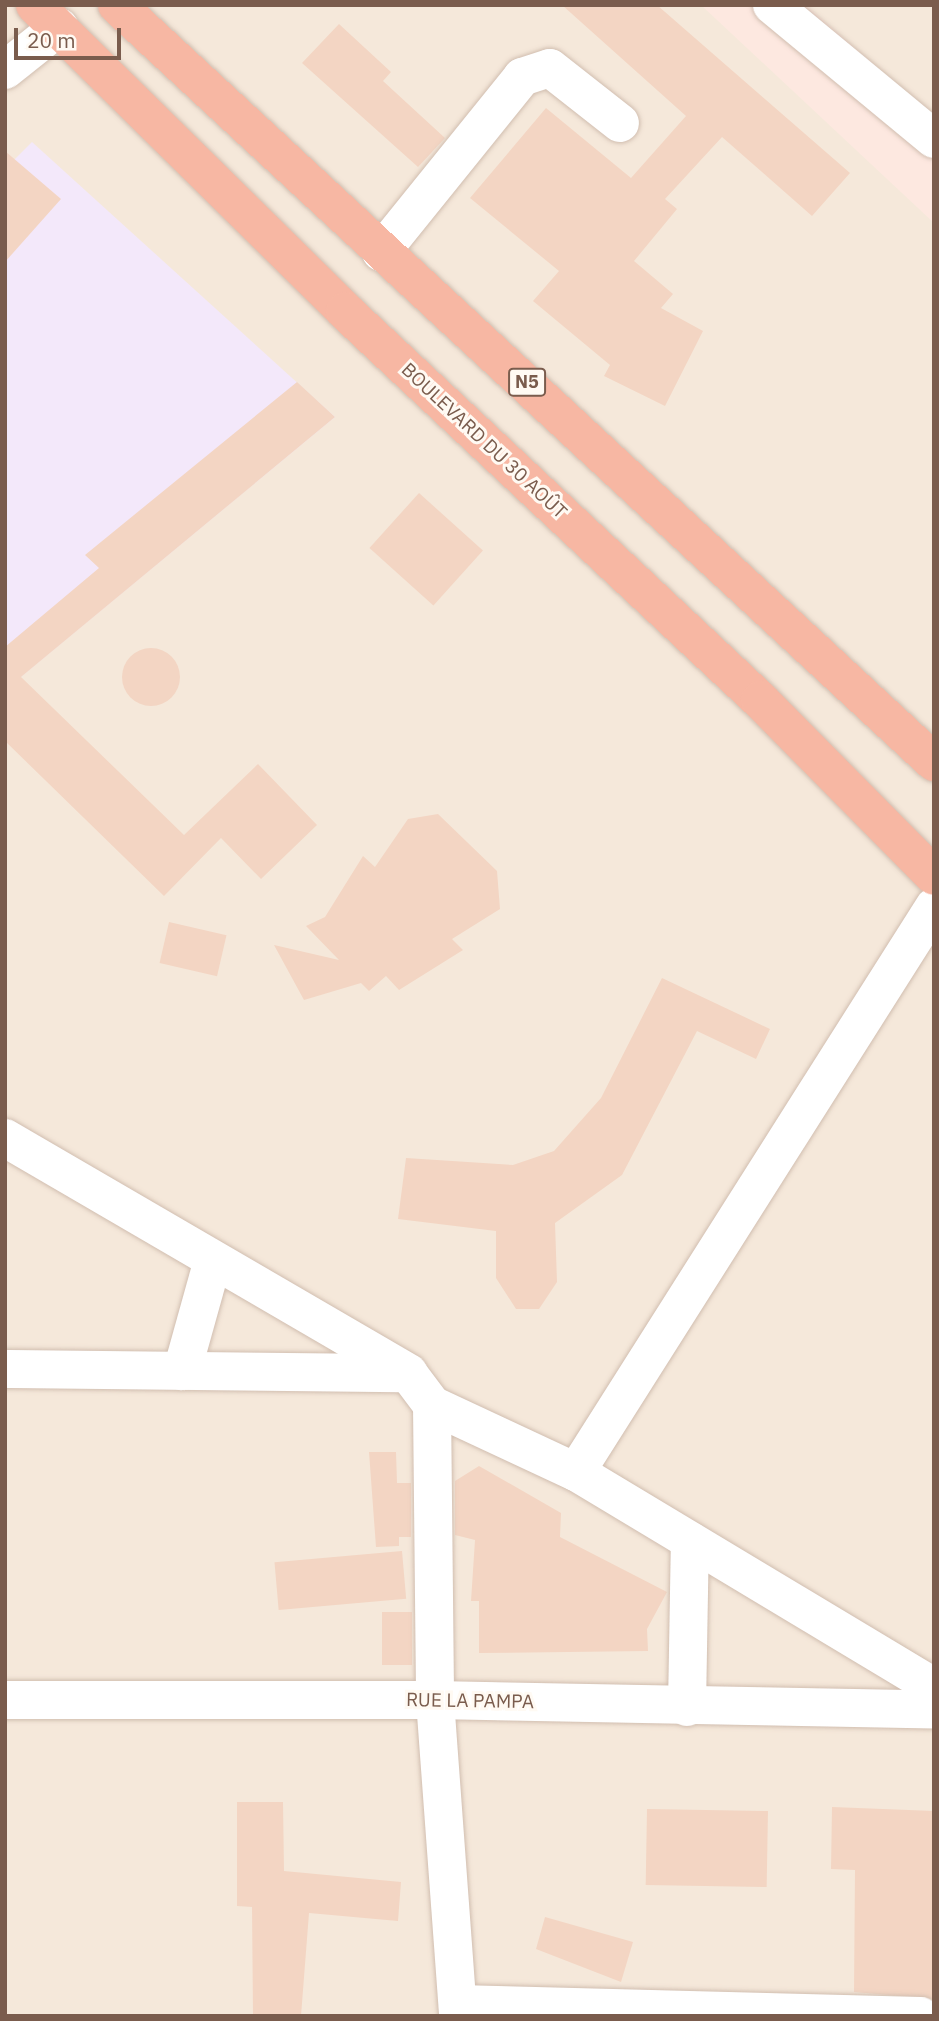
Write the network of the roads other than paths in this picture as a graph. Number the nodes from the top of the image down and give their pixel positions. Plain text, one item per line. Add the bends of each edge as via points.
1 (117, 5) edge
2 (788, 10) edge
3 (47, 16) edge
4 (5, 71) edge
5 (620, 123) dead end
6 (934, 139) edge
7 (381, 253) junction
8 (934, 762) edge
9 (934, 876) edge
10 (934, 907) edge
11 (5, 1138) edge
12 (213, 1260) junction
13 (5, 1369) edge
14 (182, 1371) junction
15 (408, 1373) junction
16 (432, 1405) junction
17 (576, 1472) junction
18 (690, 1541) junction
19 (934, 1687) edge
20 (5, 1700) edge
21 (435, 1700) junction
22 (687, 1707) junction
23 (934, 1710) edge
24 (458, 2010) edge
25 (781, 2015) edge
26 (921, 2016) edge

1 - 7 highway, N5
2 - 6 street
3 - 4 street
3 - 9 highway, BOULEVARD DU 30 AOÛT via 345,311 760,700
5 - 7 street via 550,68 522,77
7 - 8 highway, N5 via 629,474
10 - 17 street
11 - 12 street
12 - 14 street
12 - 15 street
13 - 14 street
14 - 15 street
15 - 16 street
16 - 17 street
16 - 21 street
17 - 18 street
18 - 19 street
18 - 22 street
20 - 21 street, RUE LA PAMPA
21 - 22 street, RUE LA PAMPA
21 - 24 street
22 - 23 street, RUE LA PAMPA
24 - 25 street
25 - 26 street

